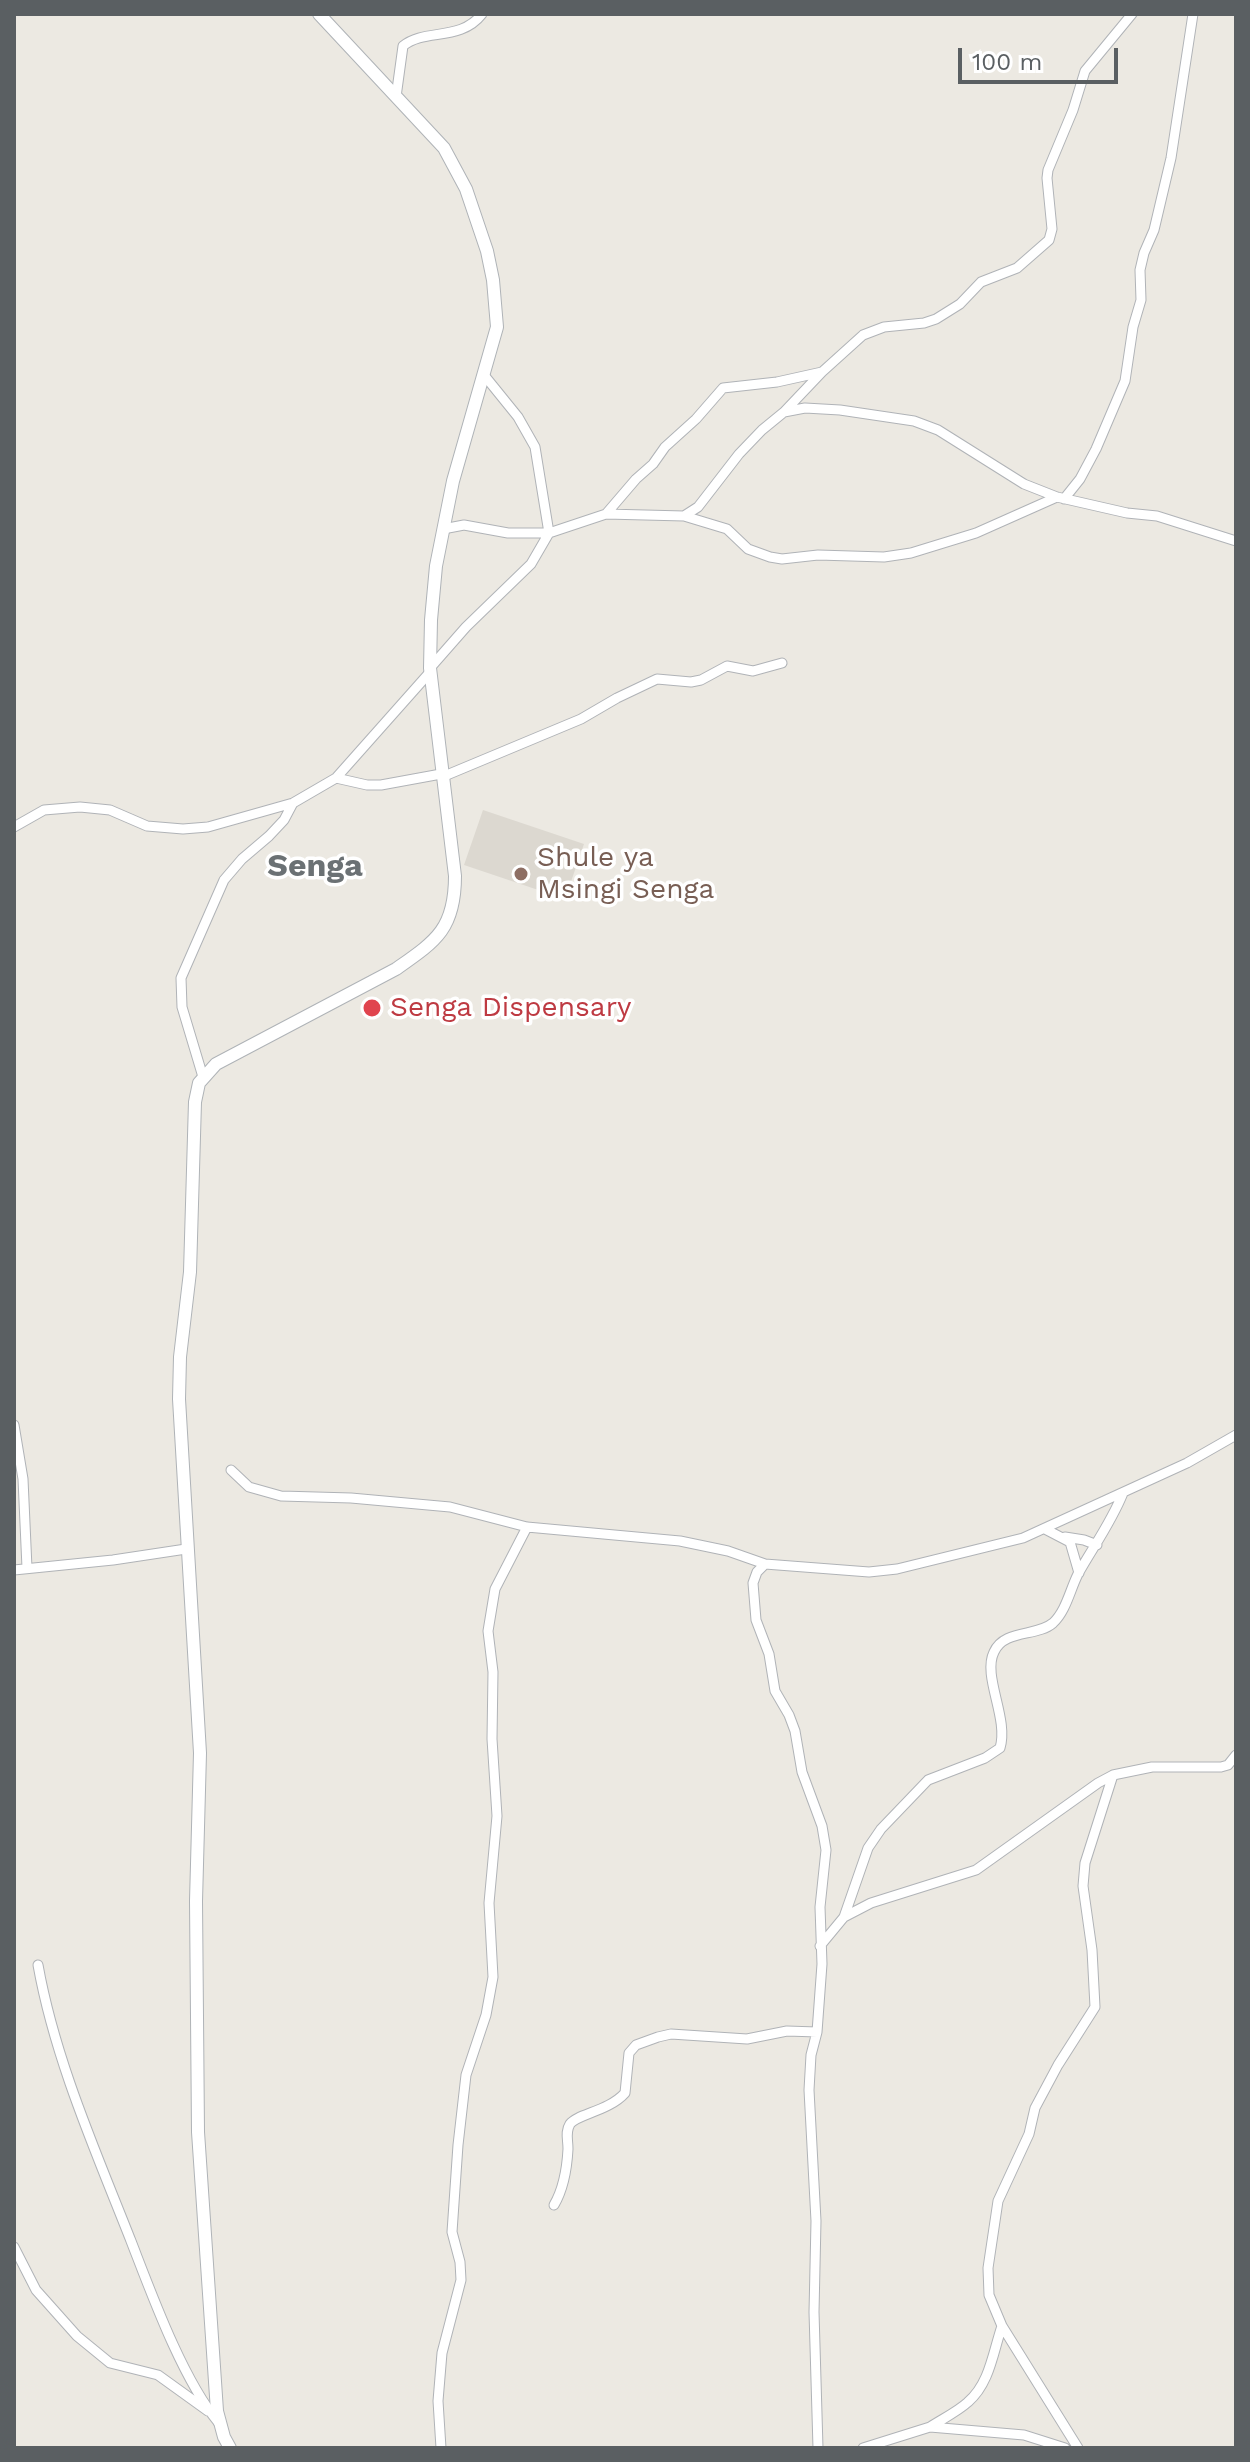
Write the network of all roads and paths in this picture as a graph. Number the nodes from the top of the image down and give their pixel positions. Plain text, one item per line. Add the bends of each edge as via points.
1 (319, 14) edge
2 (482, 14) edge
3 (1132, 14) edge
4 (1193, 14) edge
5 (396, 97) junction
6 (822, 372) junction
7 (484, 375) junction
8 (784, 412) junction
9 (1060, 498) junction
10 (606, 514) junction
11 (684, 516) junction
12 (443, 529) junction
13 (549, 533) junction
14 (1236, 541) edge
15 (782, 663) dead end
16 (431, 670) junction
17 (441, 775) junction
18 (336, 778) junction
19 (293, 803) junction
20 (14, 827) edge
21 (203, 1077) junction
22 (14, 1425) edge
23 (1236, 1435) edge
24 (231, 1470) dead end
25 (1123, 1493) junction
26 (527, 1527) junction
27 (1045, 1529) junction
28 (1062, 1536) junction
29 (1097, 1545) junction
30 (186, 1549) junction
31 (765, 1564) junction
32 (27, 1568) junction
33 (14, 1570) edge
34 (1079, 1573) junction
35 (1236, 1755) edge
36 (1113, 1775) junction
37 (844, 1917) junction
38 (820, 1946) junction
39 (38, 1965) dead end
40 (817, 2032) junction
41 (554, 2205) dead end
42 (14, 2247) edge
43 (1002, 2326) junction
44 (210, 2412) junction
45 (220, 2424) junction
46 (930, 2427) junction
47 (230, 2448) edge
48 (441, 2448) edge
49 (818, 2448) edge
50 (863, 2448) edge
51 (1065, 2448) edge
52 (1078, 2448) edge

1 - 5 street
2 - 5 street via 462,29 403,46
3 - 6 street via 1085,71 1048,170 1049,240 1017,268 981,282 950,311 924,323 874,329
4 - 9 street via 1171,158 1140,270 1141,300 1125,381 1080,479
5 - 7 street via 444,148 481,231 497,327
6 - 8 street
6 - 10 street via 723,388
7 - 12 street
7 - 13 street via 535,447
8 - 9 street via 840,410 914,421 938,430 1024,484
8 - 11 street
9 - 11 street via 976,533 884,557 770,557 748,549 727,529
9 - 14 street via 1157,516
10 - 11 street
10 - 13 street
12 - 13 street via 464,525
12 - 16 street via 431,620
13 - 16 street via 531,564 466,627
15 - 17 street via 753,671 727,666 691,682 657,679 581,719
16 - 17 street
16 - 18 street
17 - 18 street via 381,785
17 - 21 street via 455,889 449,922 440,934 396,969 216,1064
18 - 19 street
19 - 20 street via 196,828 158,829 110,810 80,807 44,810
19 - 21 street via 284,820 224,880 181,978 182,1007
21 - 30 street via 195,1102 190,1272 180,1357
22 - 32 street via 23,1479
23 - 25 street
24 - 26 street via 249,1487 281,1496 450,1507
25 - 27 street
25 - 29 street
26 - 31 street via 680,1541
26 - 48 street via 495,1589 488,1631 497,1816 489,1903 493,1977 466,2075 458,2145 452,2232 461,2280 441,2366
27 - 28 street
27 - 31 street via 980,1550 883,1571
28 - 29 street
28 - 34 street via 1073,1548
29 - 34 street
30 - 32 street
30 - 45 street via 200,1753 198,2132
31 - 38 street via 753,1583 756,1620 825,1839
32 - 33 street
34 - 37 street via 1050,1626 1014,1636 993,1653 1003,1724 1000,1748 928,1780 888,1821 868,1848
35 - 36 street via 1221,1767 1178,1765
36 - 37 street via 976,1870 895,1894
36 - 43 street via 1085,1863 1083,1886 1095,2007 1035,2108 1029,2134 998,2201 988,2281
37 - 38 street
38 - 40 street
39 - 44 street via 88,2133 152,2294
40 - 41 street via 747,2039 671,2034 636,2045 629,2053 625,2093 609,2107 571,2121 562,2190
40 - 49 street via 809,2090 816,2208
42 - 44 street via 36,2290 77,2336 110,2363 158,2375
43 - 46 street via 978,2390 969,2402
43 - 52 street
44 - 45 street
45 - 47 street
46 - 50 street
46 - 51 street via 1024,2435

